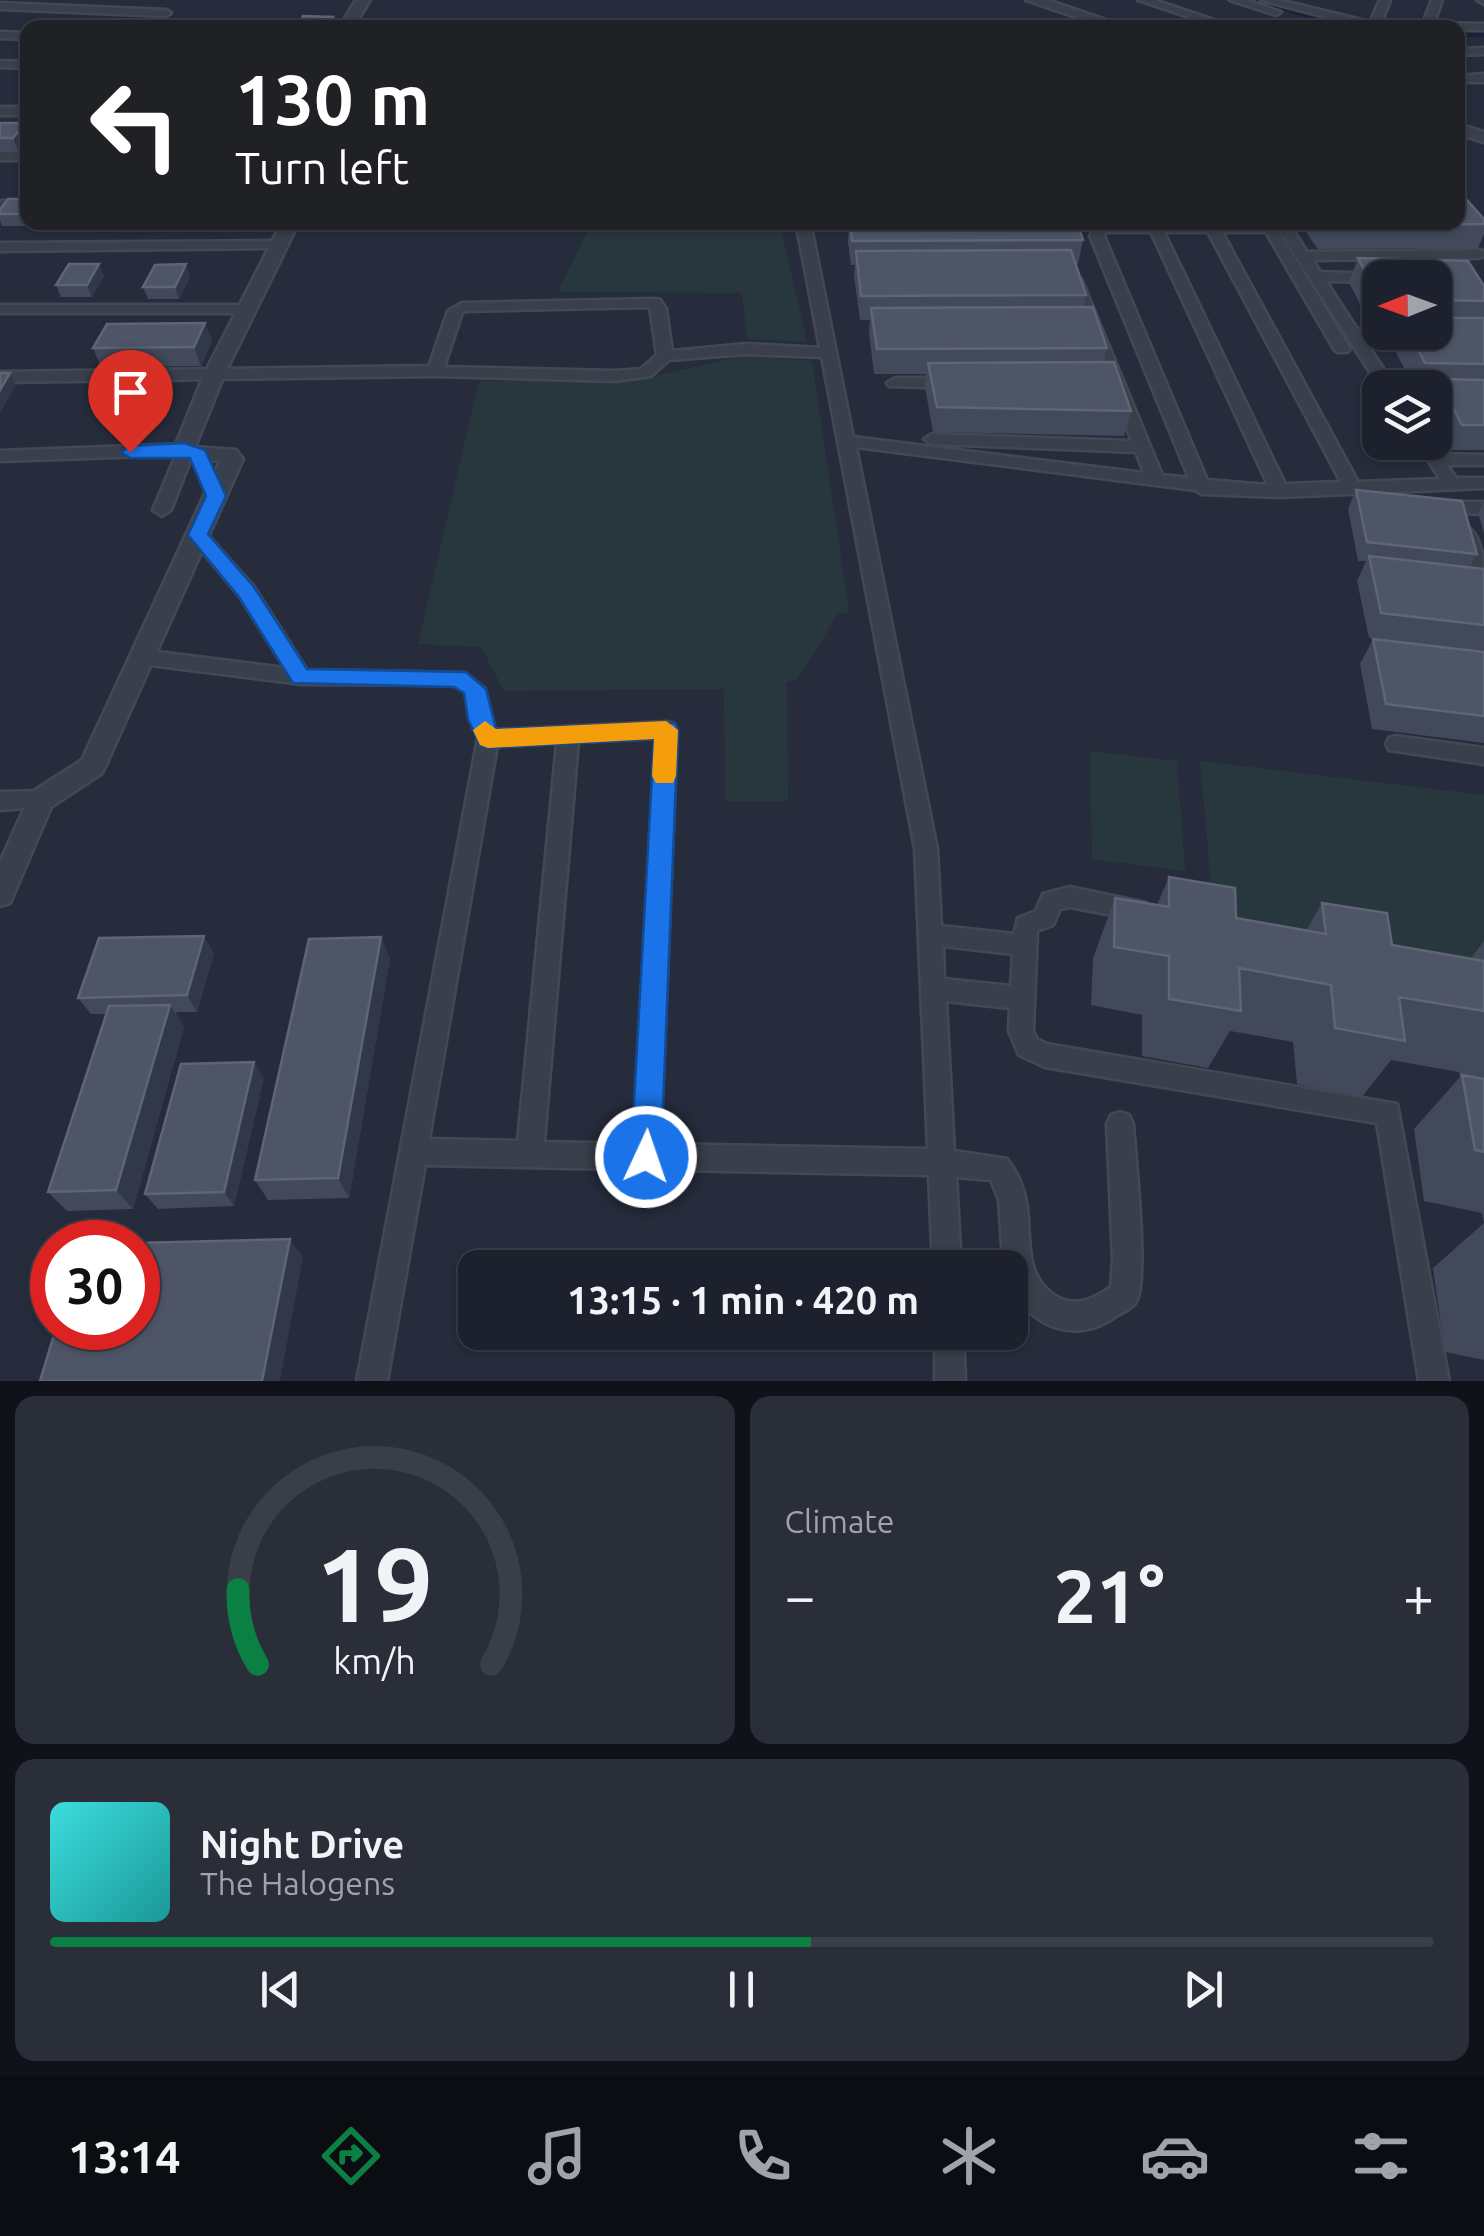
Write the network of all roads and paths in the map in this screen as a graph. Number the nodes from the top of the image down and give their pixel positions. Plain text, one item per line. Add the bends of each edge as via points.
1 (176, 0) edge
2 (1034, 0) edge
3 (1143, 0) edge
4 (1235, 0) edge
5 (1266, 0) edge
6 (0, 6) edge
7 (166, 13) junction
8 (161, 20) edge
9 (1098, 20) edge
10 (1208, 20) edge
11 (1310, 20) edge
12 (1312, 20) edge
13 (287, 230) edge
14 (804, 230) edge
15 (1100, 230) edge
16 (1156, 230) edge
17 (1214, 230) edge
18 (1271, 230) edge
19 (1287, 230) edge
20 (280, 244) junction
21 (0, 247) edge
22 (1478, 254) dead end
23 (1306, 256) junction
24 (1050, 269) edge
25 (1316, 276) junction
26 (1362, 277) edge
27 (0, 309) edge
28 (247, 309) junction
29 (1074, 326) edge
30 (1092, 326) junction
31 (1352, 333) junction
32 (1362, 333) edge
33 (1342, 349) dead end
34 (825, 353) junction
35 (664, 356) junction
36 (1376, 370) edge
37 (435, 371) junction
38 (214, 374) junction
39 (0, 378) edge
40 (1097, 382) edge
41 (1115, 382) junction
42 (895, 383) dead end
43 (968, 383) edge
44 (932, 439) dead end
45 (846, 441) junction
46 (1142, 447) junction
47 (189, 452) junction
48 (0, 456) edge
49 (1452, 459) edge
50 (1436, 460) edge
51 (1484, 460) edge
52 (1156, 482) junction
53 (1484, 483) edge
54 (1452, 485) junction
55 (1202, 488) junction
56 (1280, 492) junction
57 (1358, 502) junction
58 (1424, 508) edge
59 (1460, 508) junction
60 (1484, 508) edge
61 (162, 510) dead end
62 (198, 535) junction
63 (1477, 581) edge
64 (142, 657) junction
65 (301, 677) junction
66 (568, 734) junction
67 (488, 738) junction
68 (1396, 744) dead end
69 (1484, 756) edge
70 (41, 800) junction
71 (0, 801) edge
72 (0, 894) edge
73 (1166, 916) edge
74 (931, 934) junction
75 (1025, 945) junction
76 (934, 989) junction
77 (1023, 998) junction
78 (1120, 1124) dead end
79 (414, 1152) junction
80 (530, 1154) junction
81 (646, 1157) junction
82 (945, 1162) junction
83 (947, 1250) edge
84 (949, 1350) edge
85 (372, 1381) edge
86 (950, 1381) edge
87 (1434, 1381) edge

1 - 7 street
2 - 9 street
3 - 10 street
4 - 11 street
5 - 12 street
6 - 7 street
7 - 8 street
13 - 20 street
14 - 34 street
15 - 55 street
16 - 56 street
17 - 57 street
18 - 33 street
19 - 23 street
20 - 21 street
20 - 28 street
22 - 23 street
23 - 25 street
24 - 30 street via 1070,269
25 - 26 street
25 - 31 street
27 - 28 street
28 - 38 street
29 - 30 street
30 - 41 street
31 - 32 street
31 - 36 street
34 - 35 street via 746,349
34 - 45 street
35 - 37 street via 646,373 616,376
35 - 37 street via 654,303 471,305 455,311
37 - 38 street
38 - 39 street
38 - 47 street
40 - 41 street
41 - 46 street
42 - 43 street
44 - 46 street
45 - 52 street
45 - 74 street via 926,849
46 - 52 street
47 - 48 street
47 - 61 street
47 - 62 street via 232,459
49 - 51 street
50 - 54 street
52 - 55 street
53 - 54 street
54 - 57 street
55 - 56 street
56 - 57 street
58 - 59 street
59 - 60 street
59 - 63 street
62 - 64 street
62 - 65 street via 247,592
64 - 65 street
64 - 70 street via 92,767
65 - 67 street via 458,678 475,689
66 - 67 street
66 - 80 street
66 - 81 street via 666,730
67 - 79 street
68 - 69 street
70 - 71 street
70 - 72 street
73 - 75 street via 1070,897 1052,902 1045,918 1026,925
74 - 75 street
74 - 76 street
75 - 77 street
76 - 77 street
76 - 82 street
77 - 87 street via 1021,1032 1028,1047 1045,1055 1388,1113
78 - 82 street via 1124,1295 1086,1318 1036,1302 1021,1278 1004,1174
79 - 80 street
79 - 85 street
80 - 81 street
81 - 82 street
82 - 83 street
84 - 86 street

